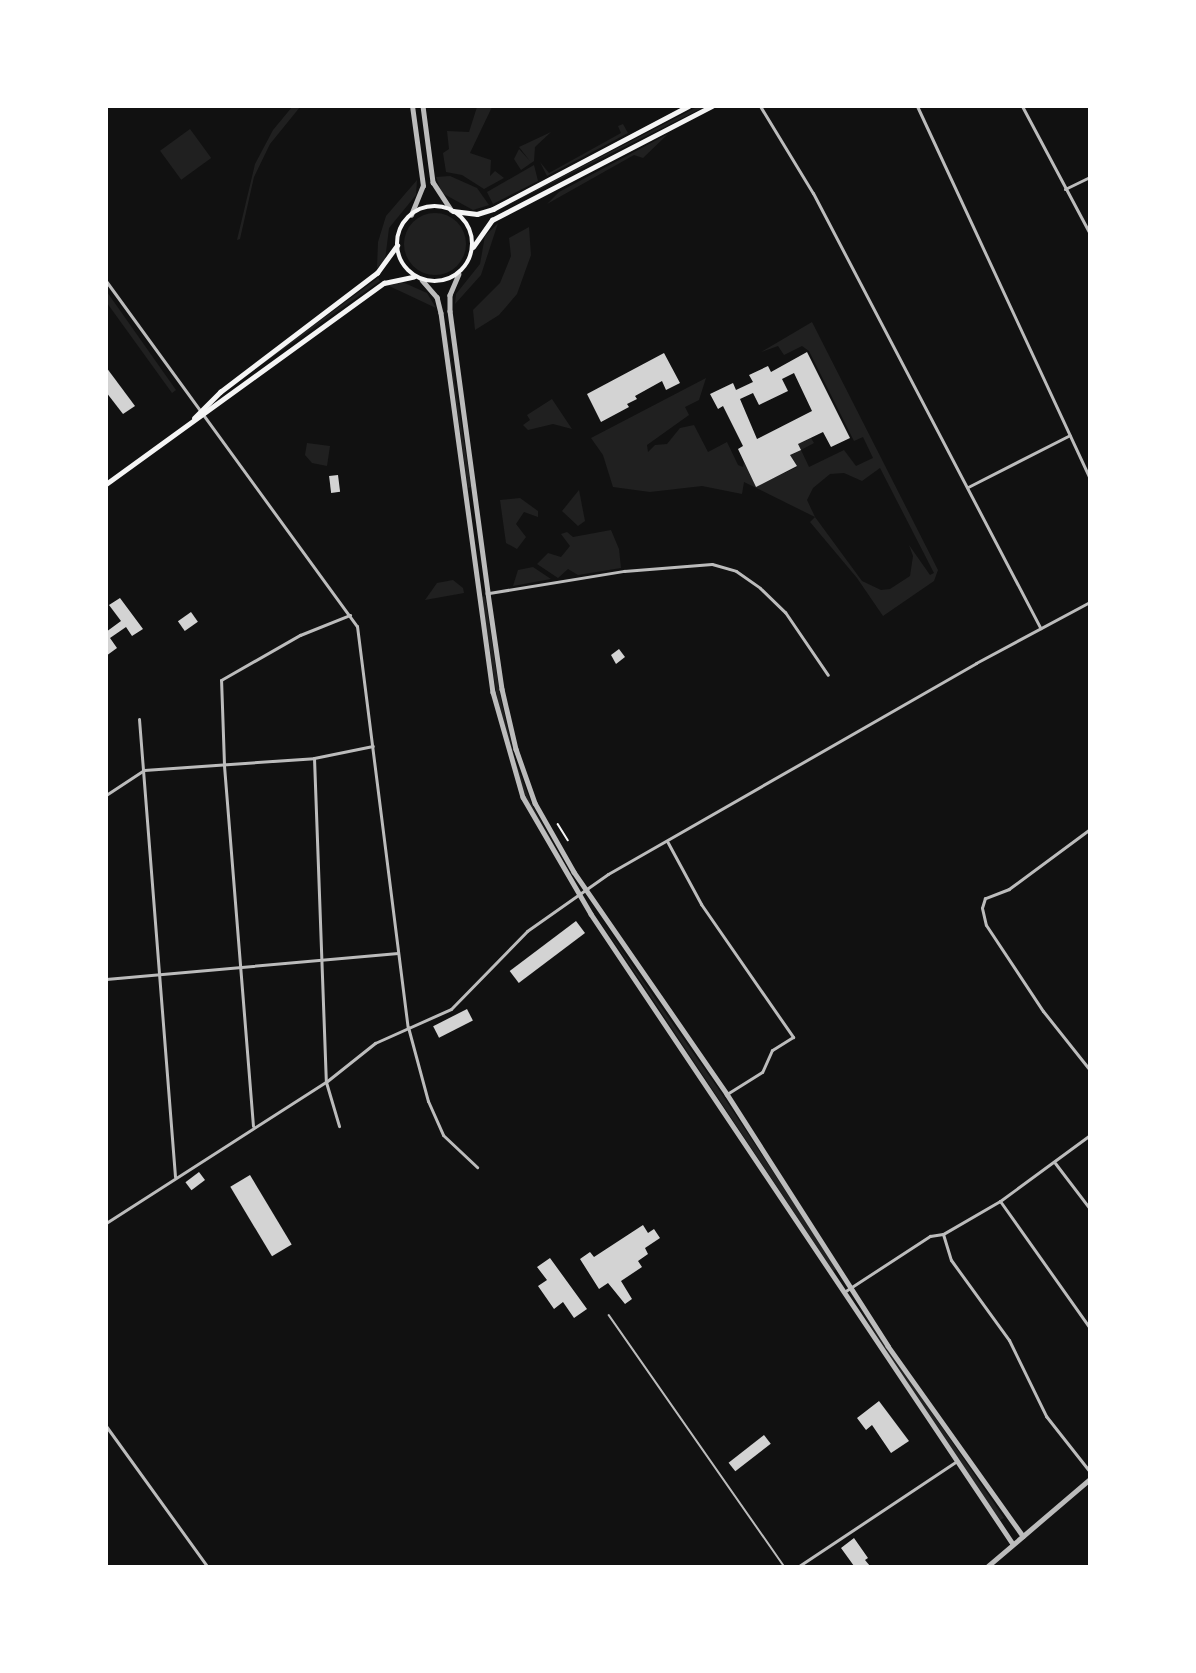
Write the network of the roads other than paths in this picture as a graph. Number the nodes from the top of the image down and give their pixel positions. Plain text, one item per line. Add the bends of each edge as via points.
1 (412, 106) edge
2 (423, 106) edge
3 (688, 106) edge
4 (712, 106) edge
5 (760, 106) edge
6 (917, 106) edge
7 (1022, 106) edge
8 (1089, 177) edge
9 (1065, 189) junction
10 (452, 211) junction
11 (411, 215) junction
12 (1089, 234) edge
13 (397, 245) junction
14 (473, 247) junction
15 (459, 274) junction
16 (413, 277) junction
17 (422, 280) junction
18 (106, 281) edge
19 (203, 412) junction
20 (1070, 435) junction
21 (1089, 479) edge
22 (106, 484) edge
23 (968, 487) junction
24 (488, 593) junction
25 (1089, 602) edge
26 (350, 615) junction
27 (1040, 628) junction
28 (828, 675) dead end
29 (139, 719) dead end
30 (373, 746) junction
31 (314, 758) junction
32 (224, 764) junction
33 (144, 770) junction
34 (106, 795) edge
35 (1089, 829) edge
36 (668, 841) junction
37 (586, 890) junction
38 (578, 895) junction
39 (399, 953) junction
40 (321, 958) junction
41 (241, 965) junction
42 (160, 974) junction
43 (106, 979) edge
44 (408, 1027) junction
45 (1089, 1070) edge
46 (326, 1082) junction
47 (727, 1094) junction
48 (253, 1126) junction
49 (339, 1126) dead end
50 (1089, 1135) edge
51 (1054, 1163) junction
52 (477, 1167) dead end
53 (175, 1178) junction
54 (1000, 1201) junction
55 (1089, 1209) edge
56 (106, 1223) edge
57 (943, 1234) junction
58 (851, 1287) junction
59 (844, 1292) junction
60 (609, 1315) dead end
61 (1089, 1328) edge
62 (106, 1426) edge
63 (957, 1461) junction
64 (1089, 1472) edge
65 (1089, 1479) edge
66 (1023, 1536) junction
67 (1013, 1544) junction
68 (207, 1566) edge
69 (784, 1566) edge
70 (799, 1566) edge
71 (988, 1566) edge

1 - 11 street via 423,186
2 - 10 street via 433,182
3 - 10 main road via 493,209 477,214
4 - 14 main road via 492,220
5 - 23 street via 813,193
6 - 20 street
7 - 9 street
8 - 9 street
9 - 12 street
10 - 11 main road via 433,207
10 - 14 main road via 469,228
11 - 13 main road via 402,226
13 - 16 main road via 400,260
13 - 19 main road via 377,273
14 - 15 main road
15 - 17 main road via 444,281
15 - 24 street via 450,295 450,311
16 - 17 main road
16 - 19 main road via 384,283
17 - 38 street via 437,297 441,313 493,692 507,751 535,822
18 - 19 street
19 - 22 main road
19 - 26 street
20 - 21 street
20 - 23 street
23 - 27 street
24 - 28 street via 624,571 712,564 736,571 760,588 784,612
24 - 37 street via 516,748 535,803
25 - 27 street
26 - 30 street via 357,626
26 - 32 street via 300,635 221,680
27 - 36 street
29 - 33 street
30 - 31 street
30 - 39 street
31 - 32 street
31 - 40 street
32 - 33 street
32 - 41 street
33 - 34 street
33 - 42 street
35 - 45 street via 1009,889 985,898 982,908 986,925 1043,1011
36 - 37 street
36 - 47 street via 701,904 793,1036 772,1050 762,1072
37 - 38 street
37 - 47 street
38 - 44 street via 527,931 451,1008
38 - 59 street
39 - 40 street
39 - 44 street
40 - 41 street
40 - 46 street
41 - 42 street
41 - 48 street
42 - 43 street
42 - 53 street
44 - 46 street via 355,1056
44 - 52 street via 428,1101 443,1135
46 - 48 street
46 - 49 street
47 - 58 street
48 - 53 street
50 - 51 street
51 - 54 street
51 - 55 street
53 - 56 street
54 - 57 street
54 - 61 street
57 - 58 street via 930,1236
57 - 64 street via 951,1260 1009,1341 1046,1416
58 - 59 street
58 - 66 street via 888,1346
59 - 63 street
60 - 69 lane
62 - 68 street
63 - 67 street
63 - 70 street
65 - 66 street
66 - 67 street
67 - 71 street

